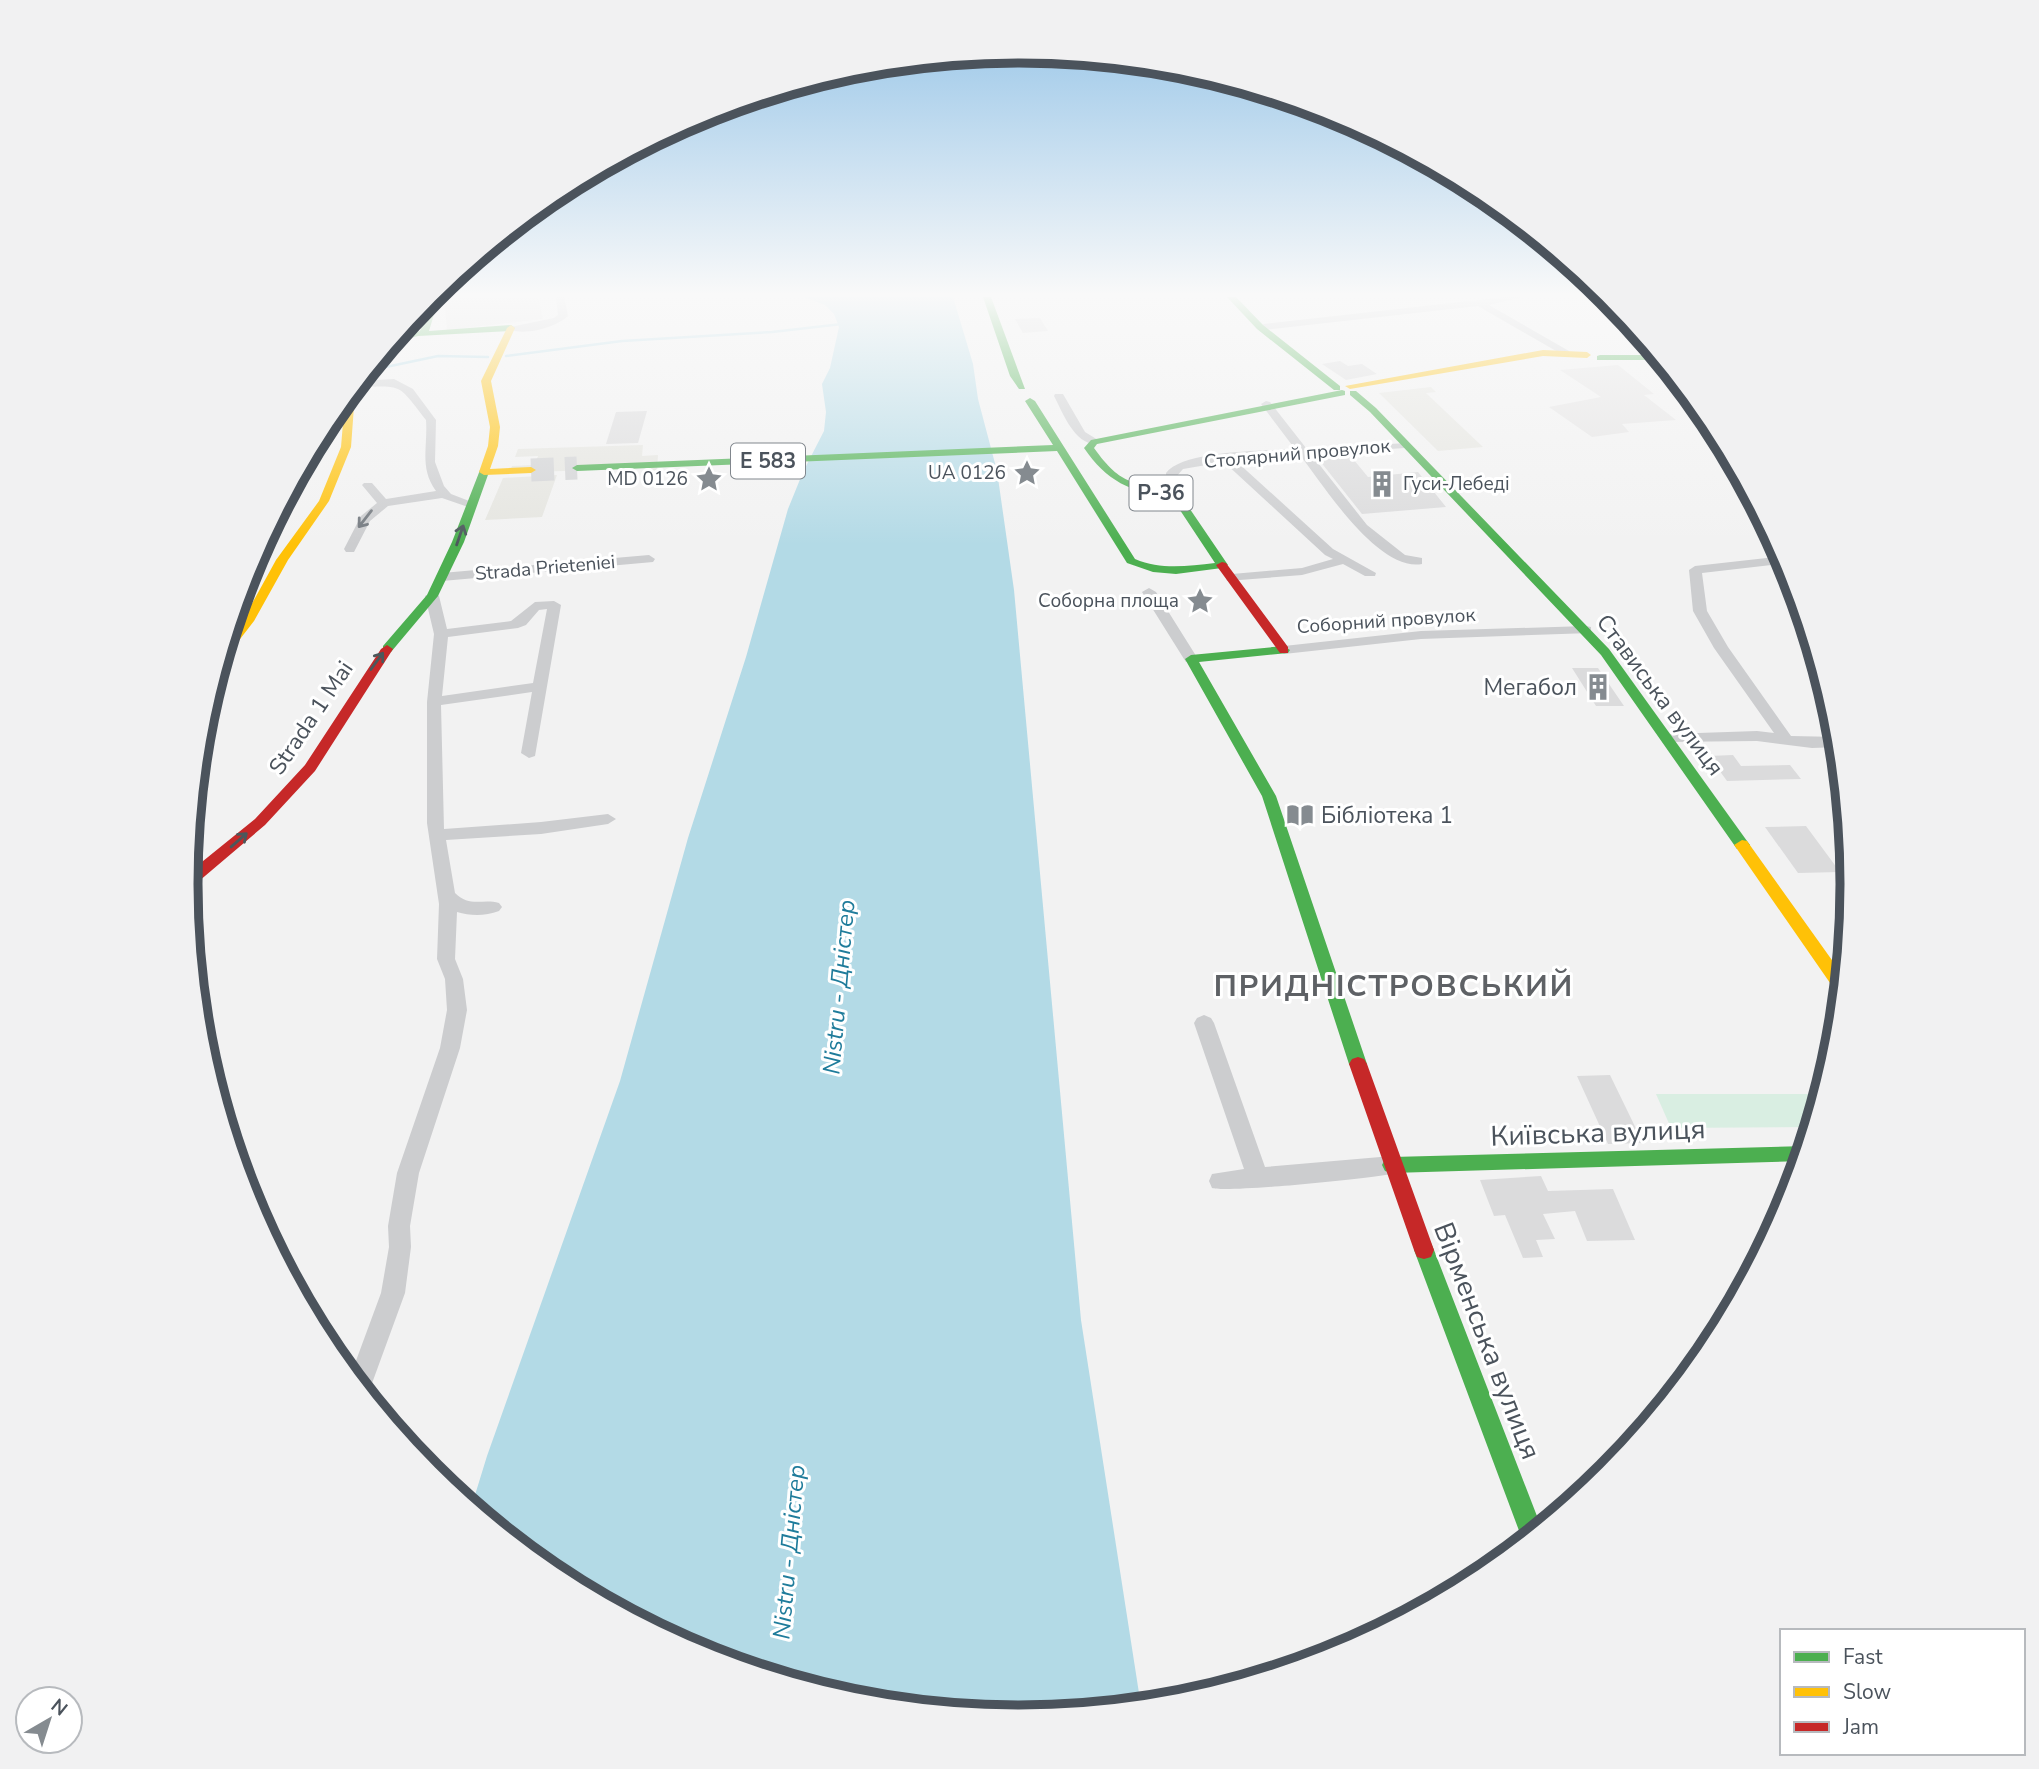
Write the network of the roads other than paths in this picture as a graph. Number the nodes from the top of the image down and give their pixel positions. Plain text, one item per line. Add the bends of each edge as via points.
1 (487, 380) edge
2 (1017, 380) edge
3 (1333, 380) edge
4 (1334, 380) edge
5 (1398, 380) edge
6 (1423, 380) edge
7 (369, 383) edge
8 (1346, 389) junction
9 (1059, 396) dead end
10 (1267, 406) junction
11 (349, 411) edge
12 (1094, 442) junction
13 (1405, 445) junction
14 (1060, 448) junction
15 (584, 451) tunnel mouth
16 (1303, 452) junction
17 (512, 453) dead end
18 (492, 454) junction
19 (1226, 458) junction
20 (651, 466) junction
21 (577, 468) tunnel mouth
22 (531, 470) tunnel mouth
23 (484, 472) junction
24 (368, 485) dead end
25 (1173, 492) junction
26 (442, 494) junction
27 (383, 503) junction
28 (471, 503) junction
29 (349, 549) dead end
30 (649, 559) dead end
31 (1342, 560) junction
32 (1417, 561) dead end
33 (1774, 561) edge
34 (1227, 571) junction
35 (1370, 573) dead end
36 (442, 577) junction
37 (1149, 592) dead end
38 (432, 596) junction
39 (1586, 630) junction
40 (238, 634) edge
41 (440, 634) junction
42 (1284, 650) junction
43 (1191, 659) junction
44 (539, 687) junction
45 (434, 702) junction
46 (1669, 738) junction
47 (1786, 740) junction
48 (1828, 742) edge
49 (529, 754) dead end
50 (608, 819) dead end
51 (473, 830) junction
52 (437, 835) junction
53 (442, 866) junction
54 (198, 873) edge
55 (444, 891) junction
56 (493, 907) dead end
57 (1835, 977) edge
58 (1204, 1023) dead end
59 (1795, 1153) edge
60 (1392, 1165) junction
61 (1258, 1178) junction
62 (1220, 1181) dead end
63 (363, 1378) edge
64 (1530, 1528) edge

1 - 18 main road, Strada Prieteniei via 497,422
2 - 14 main road
3 - 8 main road, Стависька вулиця
4 - 8 main road, Стависька вулиця
5 - 8 main road
6 - 8 main road
7 - 26 street via 394,382 417,400 431,420 429,462
8 - 10 main road
8 - 13 main road, Стависька вулиця
9 - 12 street via 1081,434
10 - 12 main road via 1115,433
10 - 16 street
11 - 40 main road via 346,447 324,501
12 - 25 main road, Р-36 via 1089,448 1097,461 1120,484 1148,494
13 - 16 street, Столярний провулок
13 - 39 main road, Стависька вулиця
14 - 20 main road, E 583
14 - 34 main road via 1131,561 1146,569
15 - 20 main road, E 583
16 - 19 street, Столярний провулок
16 - 32 street via 1363,528 1401,558
17 - 18 main road
18 - 23 main road, Strada Prieteniei
19 - 25 street, Столярний провулок via 1179,466 1169,480
19 - 31 street
20 - 21 main road, E 583
22 - 23 main road
23 - 28 main road, Strada Prieteniei
24 - 27 street
25 - 34 main road, Р-36
26 - 27 street
26 - 28 street
27 -> 29 street via 367,513
36 -> 28 main road, Strada Prieteniei
30 - 36 street, Strada Prieteniei
31 - 34 street via 1276,574
31 - 35 street
33 - 47 street via 1695,570 1699,611
34 - 42 main road
36 - 38 main road, Strada Prieteniei
37 - 43 street
38 - 41 street
54 -> 38 main road, Strada 1 Mai via 260,822 302,779 368,674 401,628
39 - 42 street, Соборний провулок via 1421,635
39 - 46 main road, Стависька вулиця
41 - 44 street, Strada Prieteniei via 513,625 535,607 554,605
41 - 45 street
42 - 43 main road, Соборний провулок
43 - 60 main road, Вірменська вулиця via 1269,796
44 - 45 street
44 - 49 street, Strada Prieteniei
45 - 52 street
46 - 47 street via 1757,736
46 - 57 main road, Стависька вулиця
47 - 48 street
50 - 51 street via 541,828
51 - 52 street
51 - 53 street via 454,842
52 - 53 street
53 - 55 street
55 - 56 street via 460,907
55 - 63 street via 449,928 446,959 454,979 457,1010 450,1048 408,1173 393,1293
58 - 61 street
59 - 60 main road, Київська вулиця
60 - 61 street
60 - 64 main road, Вірменська вулиця
61 - 62 street

